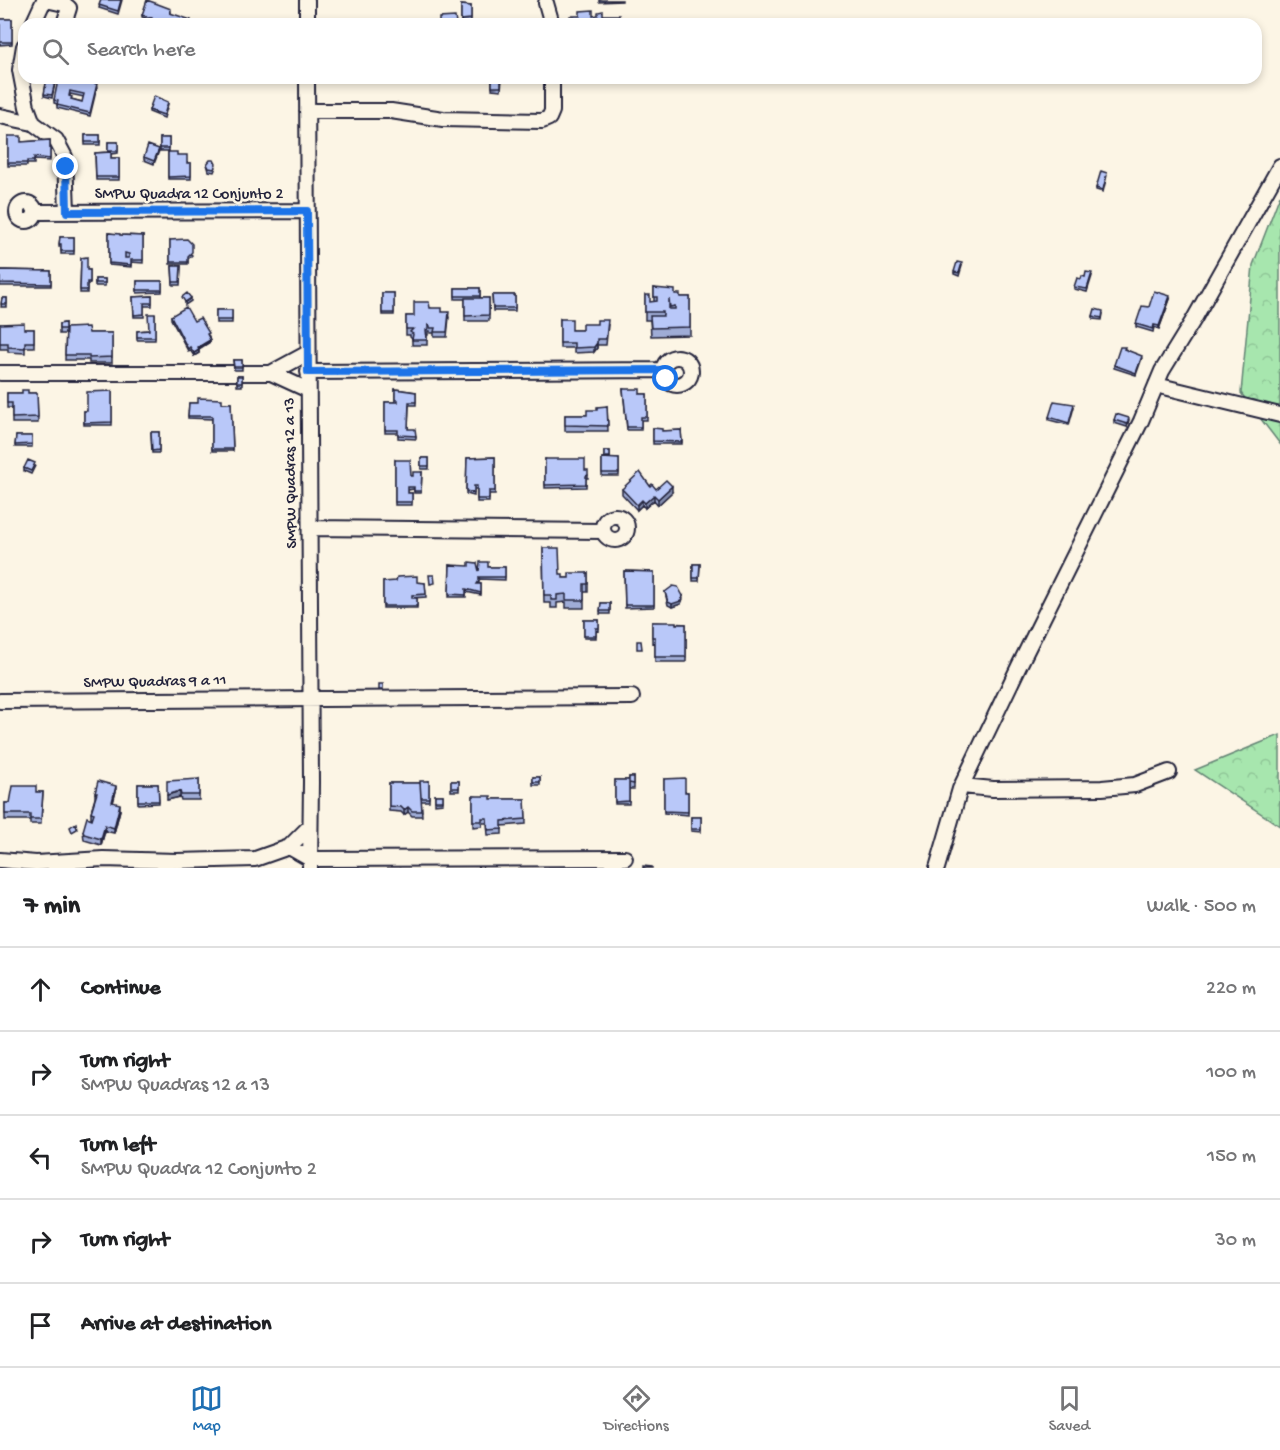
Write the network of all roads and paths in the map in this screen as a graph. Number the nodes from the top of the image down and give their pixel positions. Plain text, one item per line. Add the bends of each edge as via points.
1 (45, 0) edge
2 (307, 0) edge
3 (544, 1) edge
4 (36, 18) edge
5 (66, 18) edge
6 (307, 18) edge
7 (550, 18) edge
8 (22, 84) edge
9 (307, 84) edge
10 (552, 84) edge
11 (307, 111) junction
12 (0, 116) edge
13 (33, 123) junction
14 (1280, 166) edge
15 (307, 211) junction
16 (35, 212) dead end
17 (67, 212) junction
18 (308, 353) junction
19 (663, 370) dead end
20 (308, 372) junction
21 (0, 373) edge
22 (271, 373) junction
23 (1156, 384) junction
24 (308, 390) junction
25 (1280, 416) edge
26 (310, 528) junction
27 (603, 531) dead end
28 (632, 697) dead end
29 (310, 699) junction
30 (0, 701) edge
31 (1169, 772) dead end
32 (962, 786) junction
33 (310, 826) junction
34 (289, 847) junction
35 (625, 858) dead end
36 (0, 860) edge
37 (310, 863) edge
38 (937, 868) edge

1 - 4 street
1 - 5 street via 69,8
2 - 6 street
3 - 7 street
8 - 13 street
9 - 11 street, SMPW Quadras 12 a 13
10 - 11 street via 551,115 542,121 442,119 391,111
11 - 15 street, SMPW Quadras 12 a 13
12 - 13 street
13 - 17 street via 56,141 65,157
14 - 23 street
15 - 17 street, SMPW Quadra 12 Conjunto 2
15 - 18 street, SMPW Quadras 12 a 13
16 - 17 street, SMPW Quadra 12 Conjunto 2
18 - 20 street, SMPW Quadras 12 a 13
18 - 22 street
19 - 20 street
20 - 24 street, SMPW Quadras 12 a 13
21 - 22 street
22 - 24 street
23 - 25 street
23 - 32 street
24 - 26 street, SMPW Quadras 12 a 13
26 - 27 street
26 - 29 street, SMPW Quadras 12 a 13
28 - 29 street, SMPW Quadras 9 a 11
29 - 30 street, SMPW Quadras 9 a 11
29 - 33 street, SMPW Quadras 12 a 13
31 - 32 street via 1135,785 1102,788
32 - 38 street
33 - 34 street
33 - 37 street, SMPW Quadras 12 a 13
34 - 36 street via 255,859
34 - 37 street
35 - 37 street

